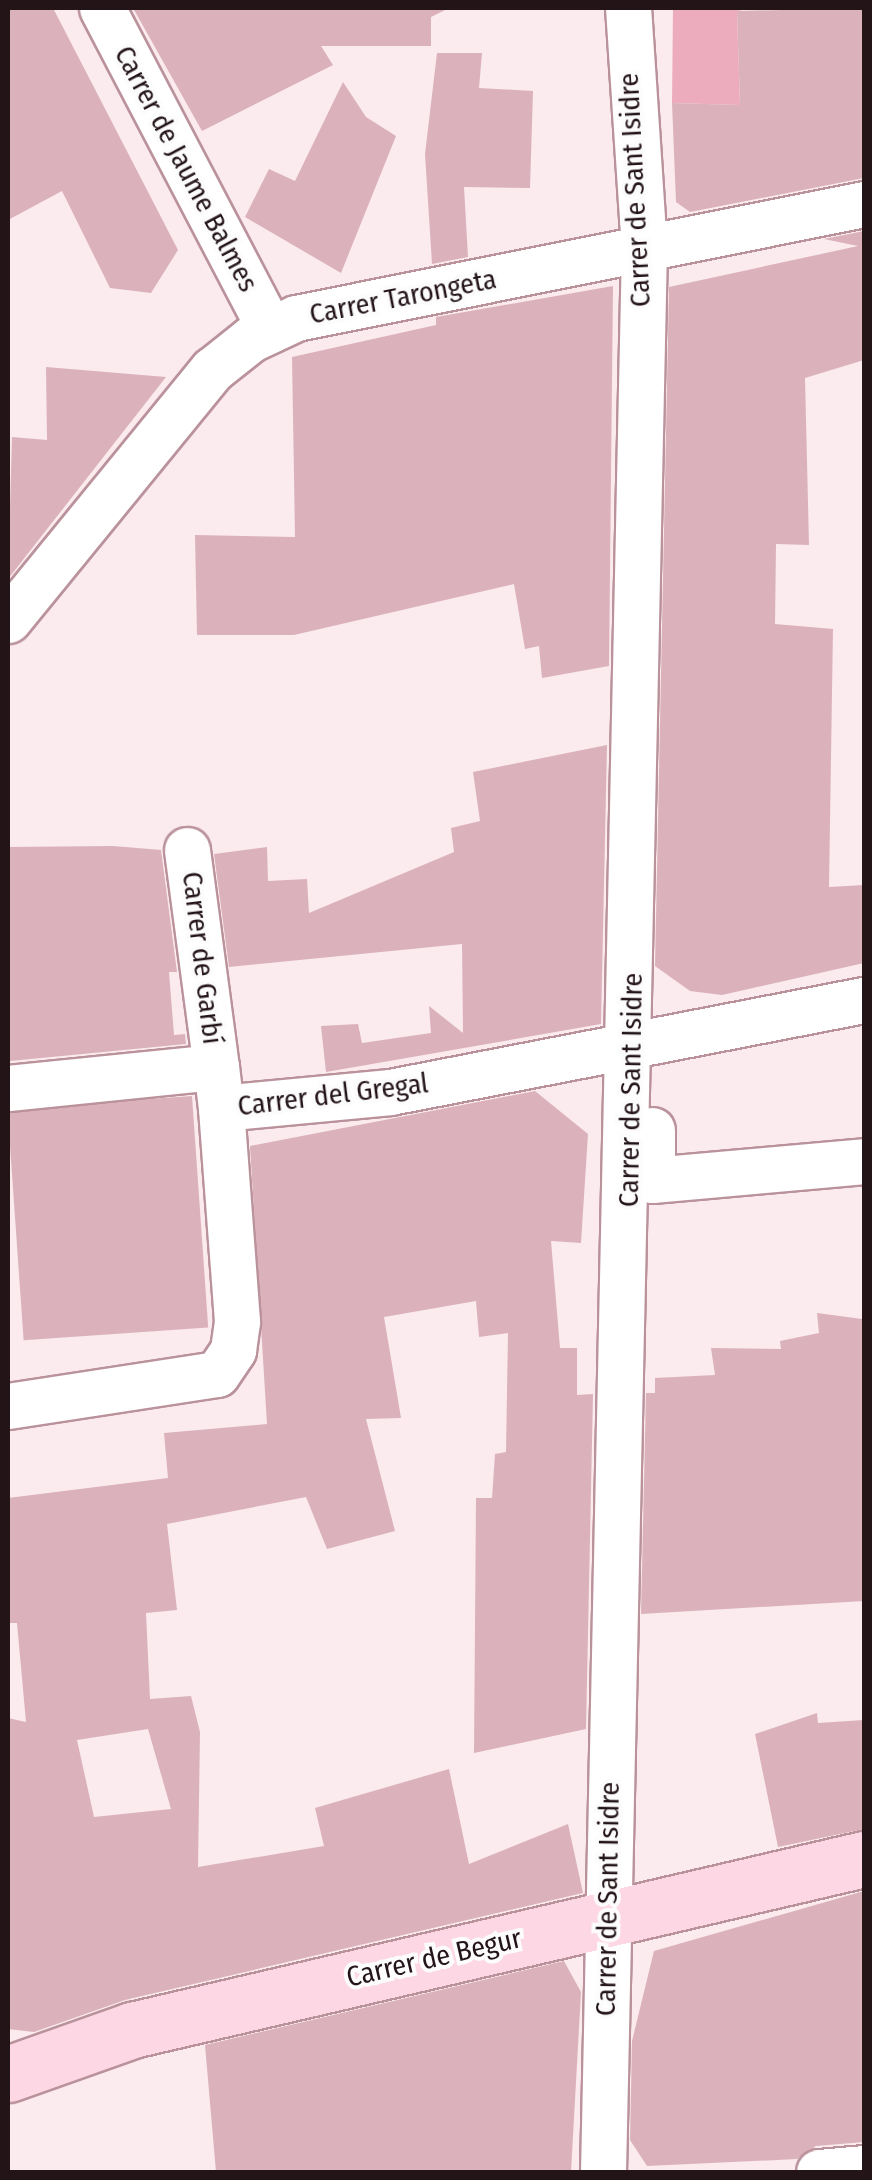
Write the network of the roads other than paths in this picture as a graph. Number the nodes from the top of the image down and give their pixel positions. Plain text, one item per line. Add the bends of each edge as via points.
1 (102, 8) edge
2 (628, 8) edge
3 (864, 204) edge
4 (644, 248) junction
5 (270, 330) junction
6 (8, 620) edge
7 (188, 850) dead end
8 (864, 1000) edge
9 (864, 1016) edge
10 (632, 1045) junction
11 (219, 1087) junction
12 (8, 1088) edge
13 (864, 1161) edge
14 (864, 1180) edge
15 (629, 1202) junction
16 (8, 1406) edge
17 (864, 1859) edge
18 (606, 1917) junction
19 (8, 2074) edge
20 (864, 2168) edge
21 (602, 2172) edge
22 (819, 2172) edge

1 - 5 street, Carrer de Jaume Balmes
2 - 4 street, Carrer de Sant Isidre
3 - 4 street, Carrer Tarongeta
4 - 5 street, Carrer Tarongeta
4 - 10 street, Carrer de Sant Isidre
5 - 6 street, Carrer Tarongeta via 212,370
7 - 11 street, Carrer de Garbí
8 - 10 street, Carrer del Gregal
9 - 13 street via 671,1051 653,1075 652,1180
10 - 11 street, Carrer del Gregal via 390,1092
10 - 15 street, Carrer de Sant Isidre
11 - 12 street, Carrer del Gregal
11 - 16 street, Carrer de Garbí via 237,1321 217,1374
14 - 15 street
15 - 18 street, Carrer de Sant Isidre
17 - 18 street, Carrer de Begur
18 - 19 street, Carrer de Begur via 132,2030
18 - 21 street, Carrer de Sant Isidre
20 - 22 street

